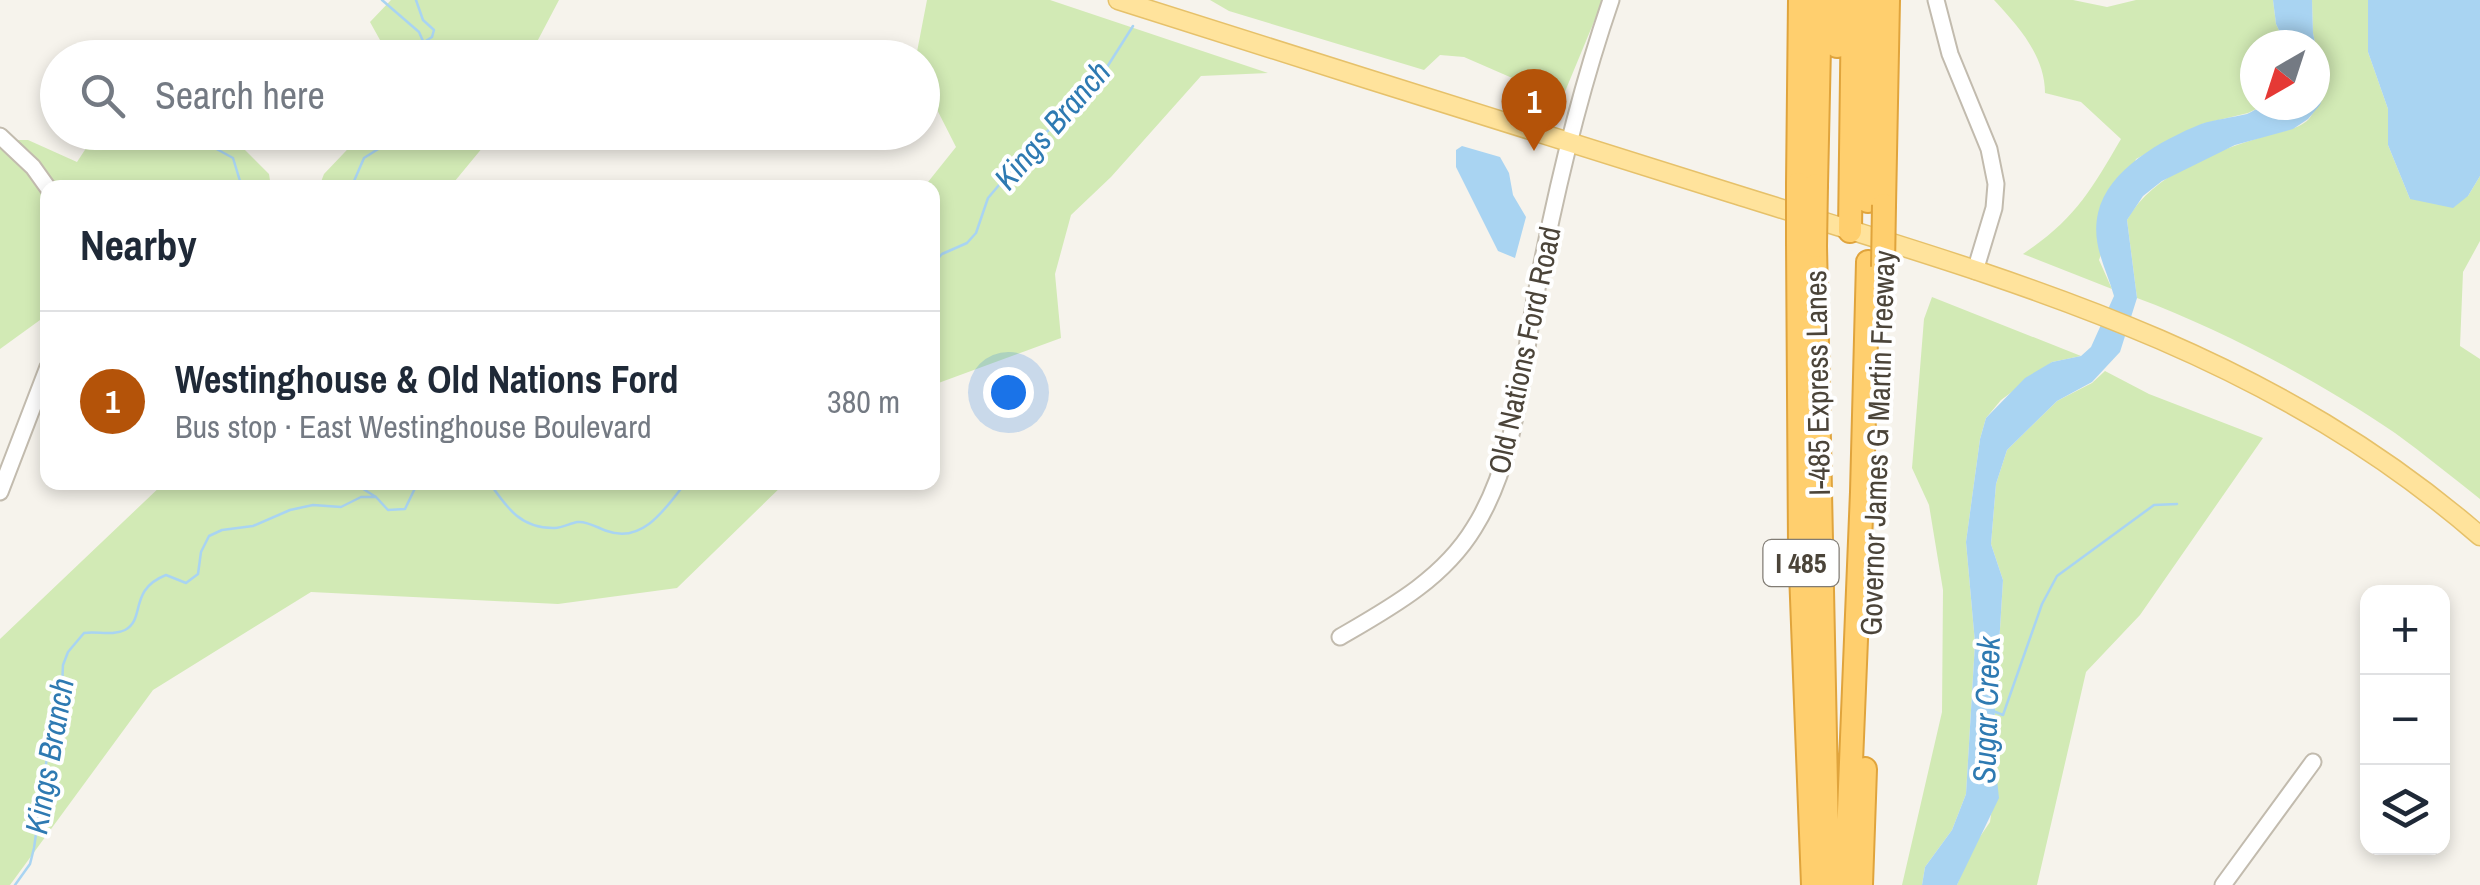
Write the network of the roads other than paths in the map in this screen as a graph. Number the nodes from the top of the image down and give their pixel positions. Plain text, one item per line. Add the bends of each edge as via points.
1 (1118, 0) edge
2 (1611, 0) edge
3 (1800, 0) edge
4 (1820, 0) edge
5 (1838, 0) edge
6 (1853, 0) edge
7 (1870, 0) edge
8 (1888, 0) edge
9 (1936, 0) edge
10 (0, 136) edge
11 (1568, 142) junction
12 (42, 180) edge
13 (1807, 185) junction
14 (1876, 203) junction
15 (1843, 229) junction
16 (1806, 244) junction
17 (1876, 264) junction
18 (1975, 271) junction
19 (40, 389) edge
20 (1818, 475) junction
21 (0, 492) edge
22 (2480, 536) edge
23 (1340, 637) dead end
24 (1805, 660) junction
25 (2313, 762) dead end
26 (2224, 884) edge
27 (1814, 885) edge
28 (1828, 885) edge
29 (1846, 885) edge
30 (1861, 885) edge

1 - 11 main road
2 - 11 street, Old Nations Ford Road
3 - 13 highway, I 485
4 - 13 highway, I 485
5 - 15 highway
6 - 15 highway
7 - 14 highway, I 485
8 - 14 highway, Governor James G Martin Freeway / I 485
9 - 18 street via 1996,184
10 - 12 street
11 - 15 main road
11 - 23 street, Old Nations Ford Road via 1509,438 1486,506 1438,572
13 - 16 highway, I 485, bridge
14 - 17 highway, Governor James G Martin Freeway / I 485, bridge
15 - 18 main road
16 - 20 highway, I-485 Express Lanes / I 485
16 - 24 highway, I 485 via 1798,452
17 - 29 highway, I-485 Express Lanes / I 485
17 - 30 highway, Governor James G Martin Freeway / I 485 via 1878,506
18 - 22 main road via 2196,354 2296,406 2354,440
19 - 21 street
20 - 24 highway
20 - 28 highway, I-485 Express Lanes / I 485
24 - 27 highway, I 485
25 - 26 street

